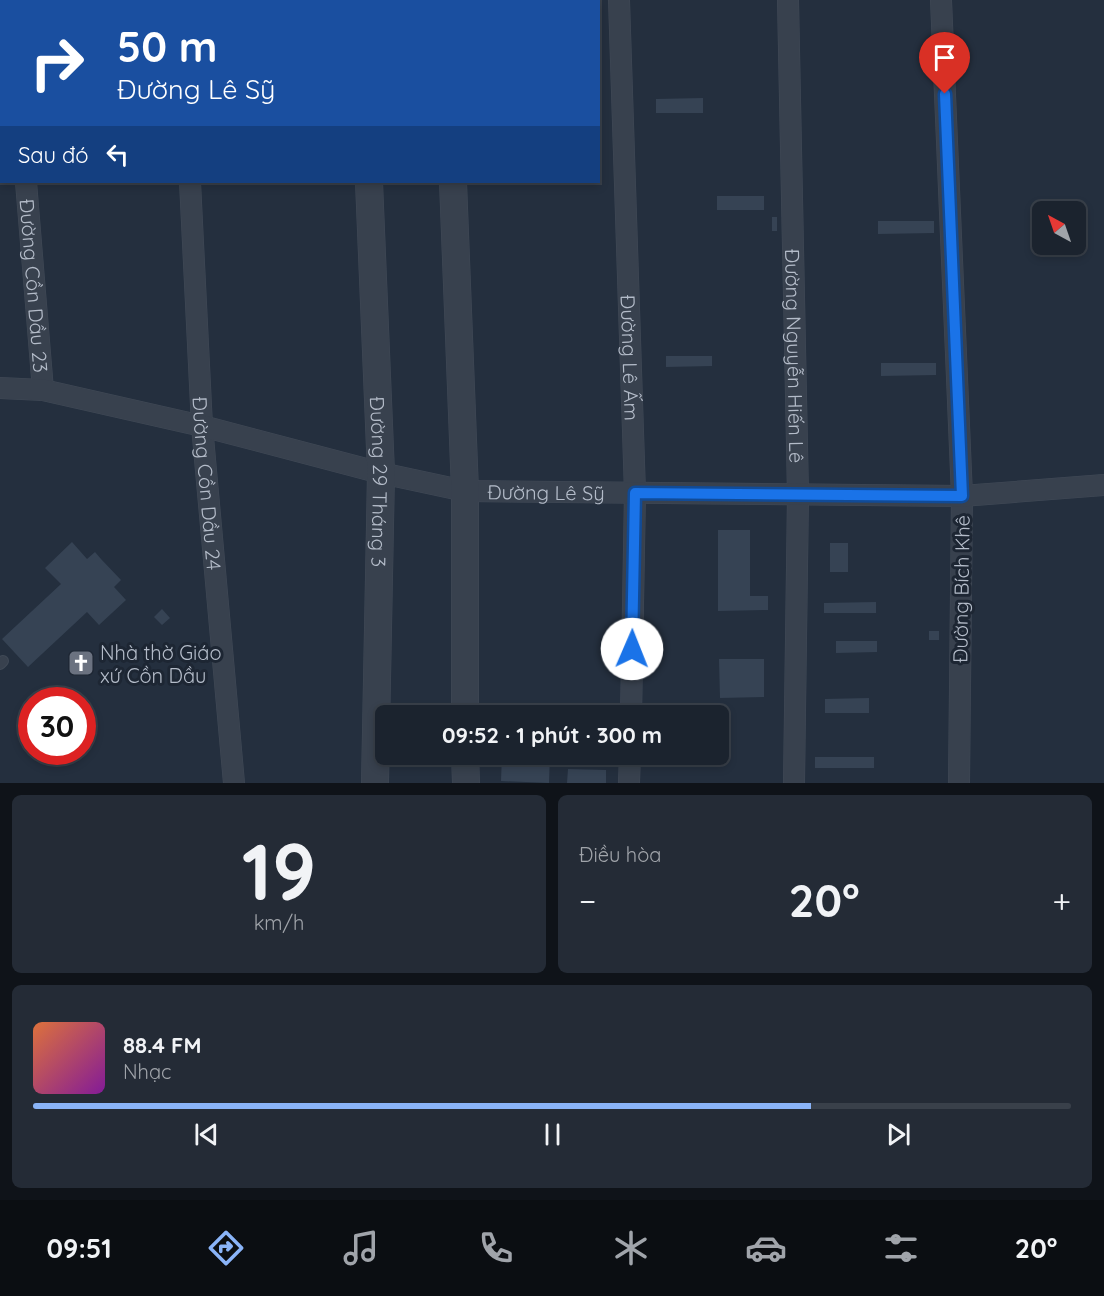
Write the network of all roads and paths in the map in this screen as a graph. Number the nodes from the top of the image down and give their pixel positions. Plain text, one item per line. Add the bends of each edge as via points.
1 (619, 0) edge
2 (788, 0) edge
3 (941, 0) edge
4 (26, 183) edge
5 (190, 183) edge
6 (369, 183) edge
7 (453, 183) edge
8 (0, 388) edge
9 (43, 390) junction
10 (202, 426) junction
11 (381, 473) junction
12 (1104, 485) edge
13 (465, 491) junction
14 (635, 493) junction
15 (798, 495) junction
16 (962, 496) junction
17 (465, 705) edge
18 (631, 705) edge
19 (465, 765) edge
20 (630, 765) edge
21 (234, 783) edge
22 (375, 783) edge
23 (465, 783) edge
24 (630, 783) edge
25 (794, 783) edge
26 (959, 783) edge

1 - 14 street, Đường Lê Ấm
2 - 15 street, Đường Nguyễn Hiến Lê
3 - 16 street, Đường Bích Khê
4 - 9 street, Đường Cồn Dầu 23
5 - 10 street, Đường Cồn Dầu 24
6 - 11 street, Đường 29 Tháng 3
7 - 13 street
8 - 9 street, Đường Lê Sỹ
9 - 10 street, Đường Lê Sỹ
10 - 11 street, Đường Lê Sỹ
10 - 21 street, Đường Cồn Dầu 24
11 - 13 street, Đường Lê Sỹ
11 - 22 street, Đường 29 Tháng 3
12 - 16 street, Đường Lê Sỹ
13 - 14 street, Đường Lê Sỹ
13 - 17 street
14 - 15 street, Đường Lê Sỹ
14 - 18 street, Đường Lê Ấm
15 - 16 street, Đường Lê Sỹ
15 - 25 street, Đường Nguyễn Hiến Lê
16 - 26 street, Đường Bích Khê
19 - 23 street
20 - 24 street

